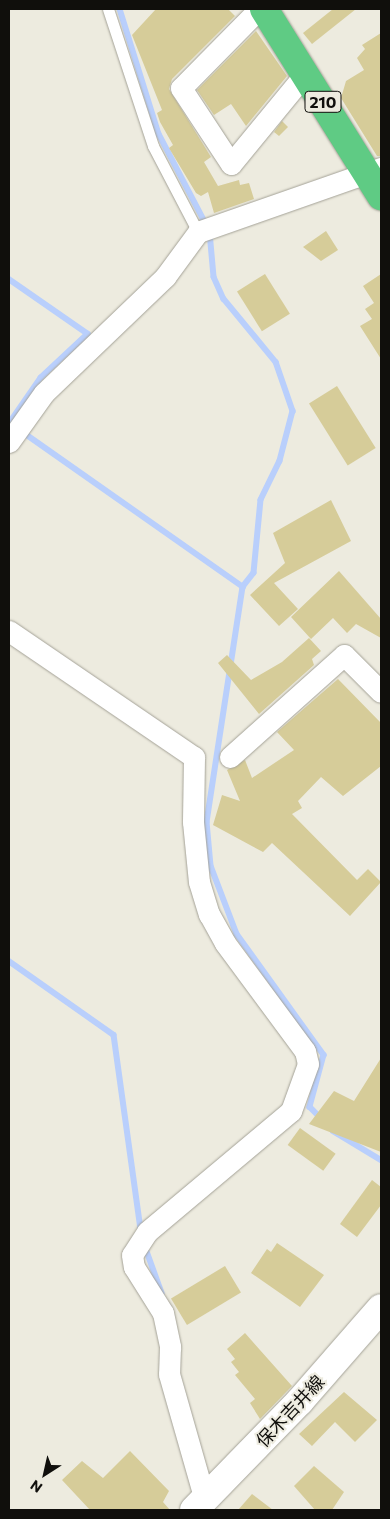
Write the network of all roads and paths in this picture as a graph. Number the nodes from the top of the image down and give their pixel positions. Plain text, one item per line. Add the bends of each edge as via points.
1 (108, 9) edge
2 (259, 9) edge
3 (264, 9) edge
4 (305, 74) junction
5 (374, 170) edge
6 (381, 196) edge
7 (205, 230) junction
8 (15, 433) edge
9 (9, 632) edge
10 (381, 692) edge
11 (230, 757) dead end
12 (381, 1308) edge
13 (208, 1500) edge

1 - 7 lane via 154,146
2 - 4 street via 181,88 231,164
3 - 4 highway, 210
4 - 5 highway, 210
5 - 6 highway, 210
5 - 7 street
7 - 8 street via 165,277 44,393
9 - 13 street via 194,757 193,822 199,882 209,914 225,943 305,1051 308,1064 291,1111 141,1238 134,1267 163,1313 170,1347 169,1374
10 - 11 street via 344,654
12 - 13 main road, 保木吉井線

